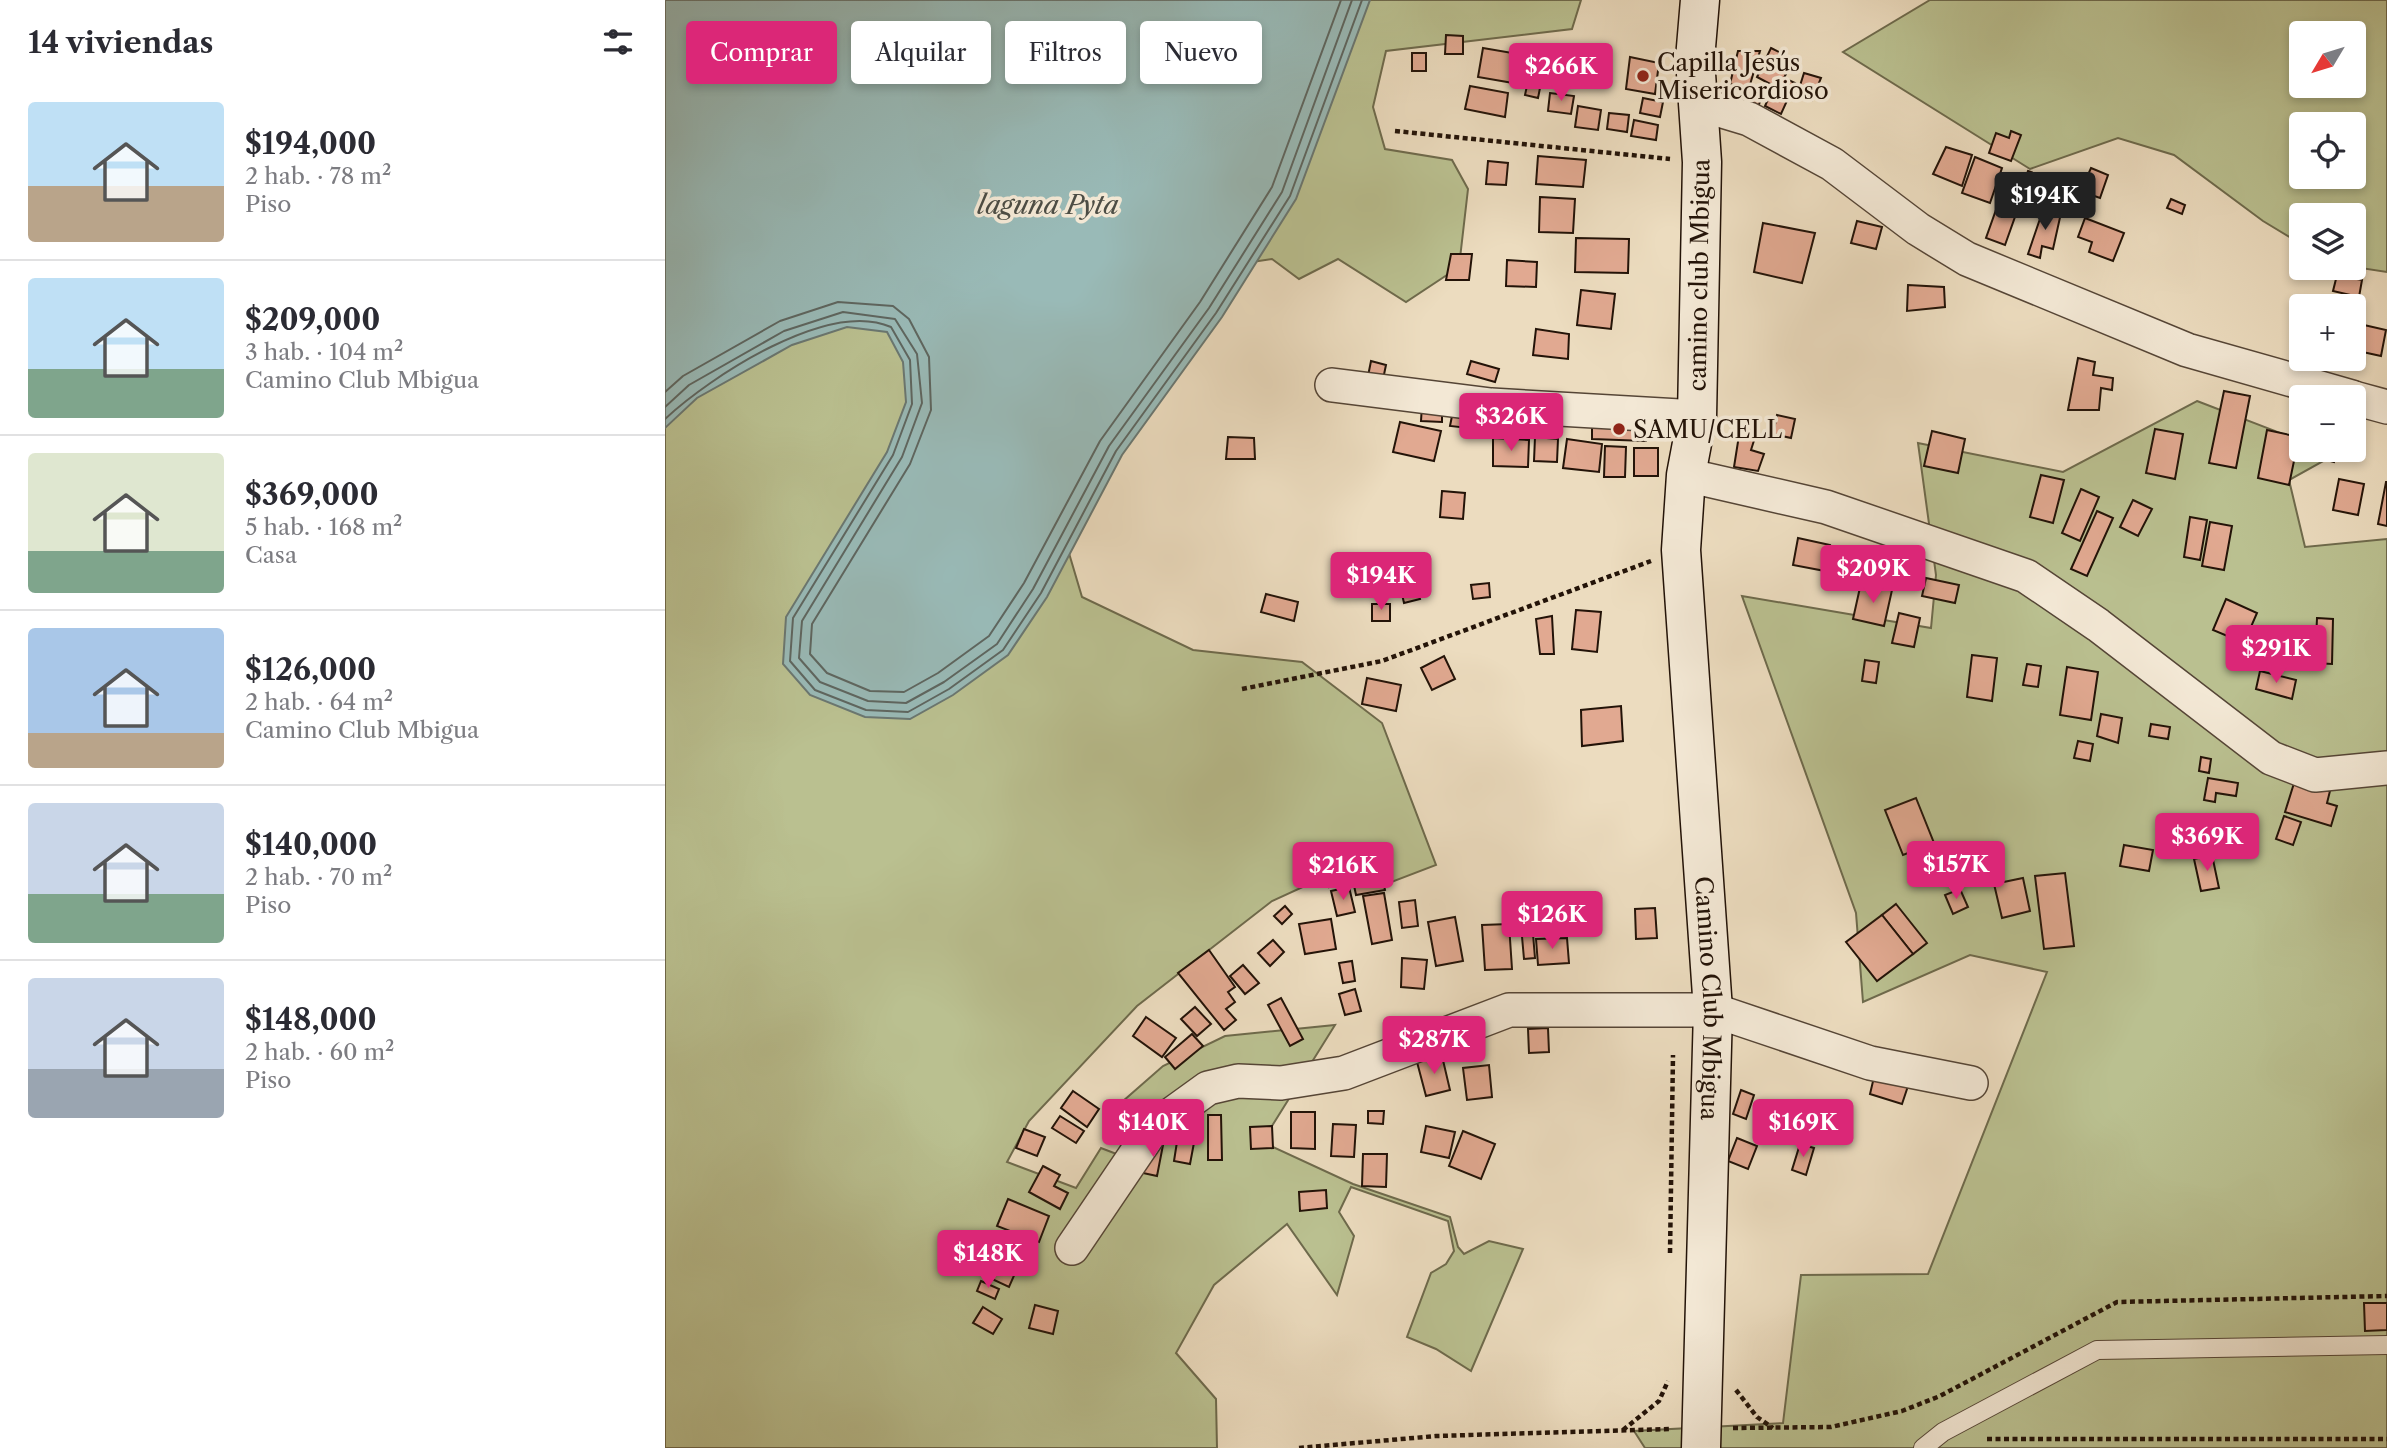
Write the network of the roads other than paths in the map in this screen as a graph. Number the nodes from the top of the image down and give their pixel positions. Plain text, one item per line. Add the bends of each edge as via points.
1 (1700, 0) edge
2 (1696, 103) junction
3 (1332, 385) dead end
4 (2311, 385) edge
5 (2366, 401) edge
6 (2387, 407) edge
7 (1697, 417) junction
8 (1686, 475) junction
9 (1681, 550) joint
10 (2387, 768) edge
11 (1713, 1010) junction
12 (1971, 1083) dead end
13 (1072, 1248) dead end
14 (2387, 1345) edge
15 (1701, 1438) edge
16 (1923, 1448) edge

1 - 2 main road, camino club Mbigua
2 - 4 street via 1749,119 1832,164 1918,229 1968,260 2187,350
2 - 7 main road, camino club Mbigua via 1702,162
3 - 7 street via 1491,405
5 - 6 street
7 - 8 main road, camino club Mbigua
8 - 9 main road, camino club Mbigua
8 - 10 street via 1826,507 2027,576 2271,758 2315,775
9 - 11 main road, Camino Club Mbigua
11 - 12 street via 1870,1063
11 - 13 street via 1509,1010 1344,1073 1281,1083 1238,1080 1208,1088 1154,1127
11 - 15 main road, Camino Club Mbigua
14 - 16 lane via 2097,1350 1943,1432

